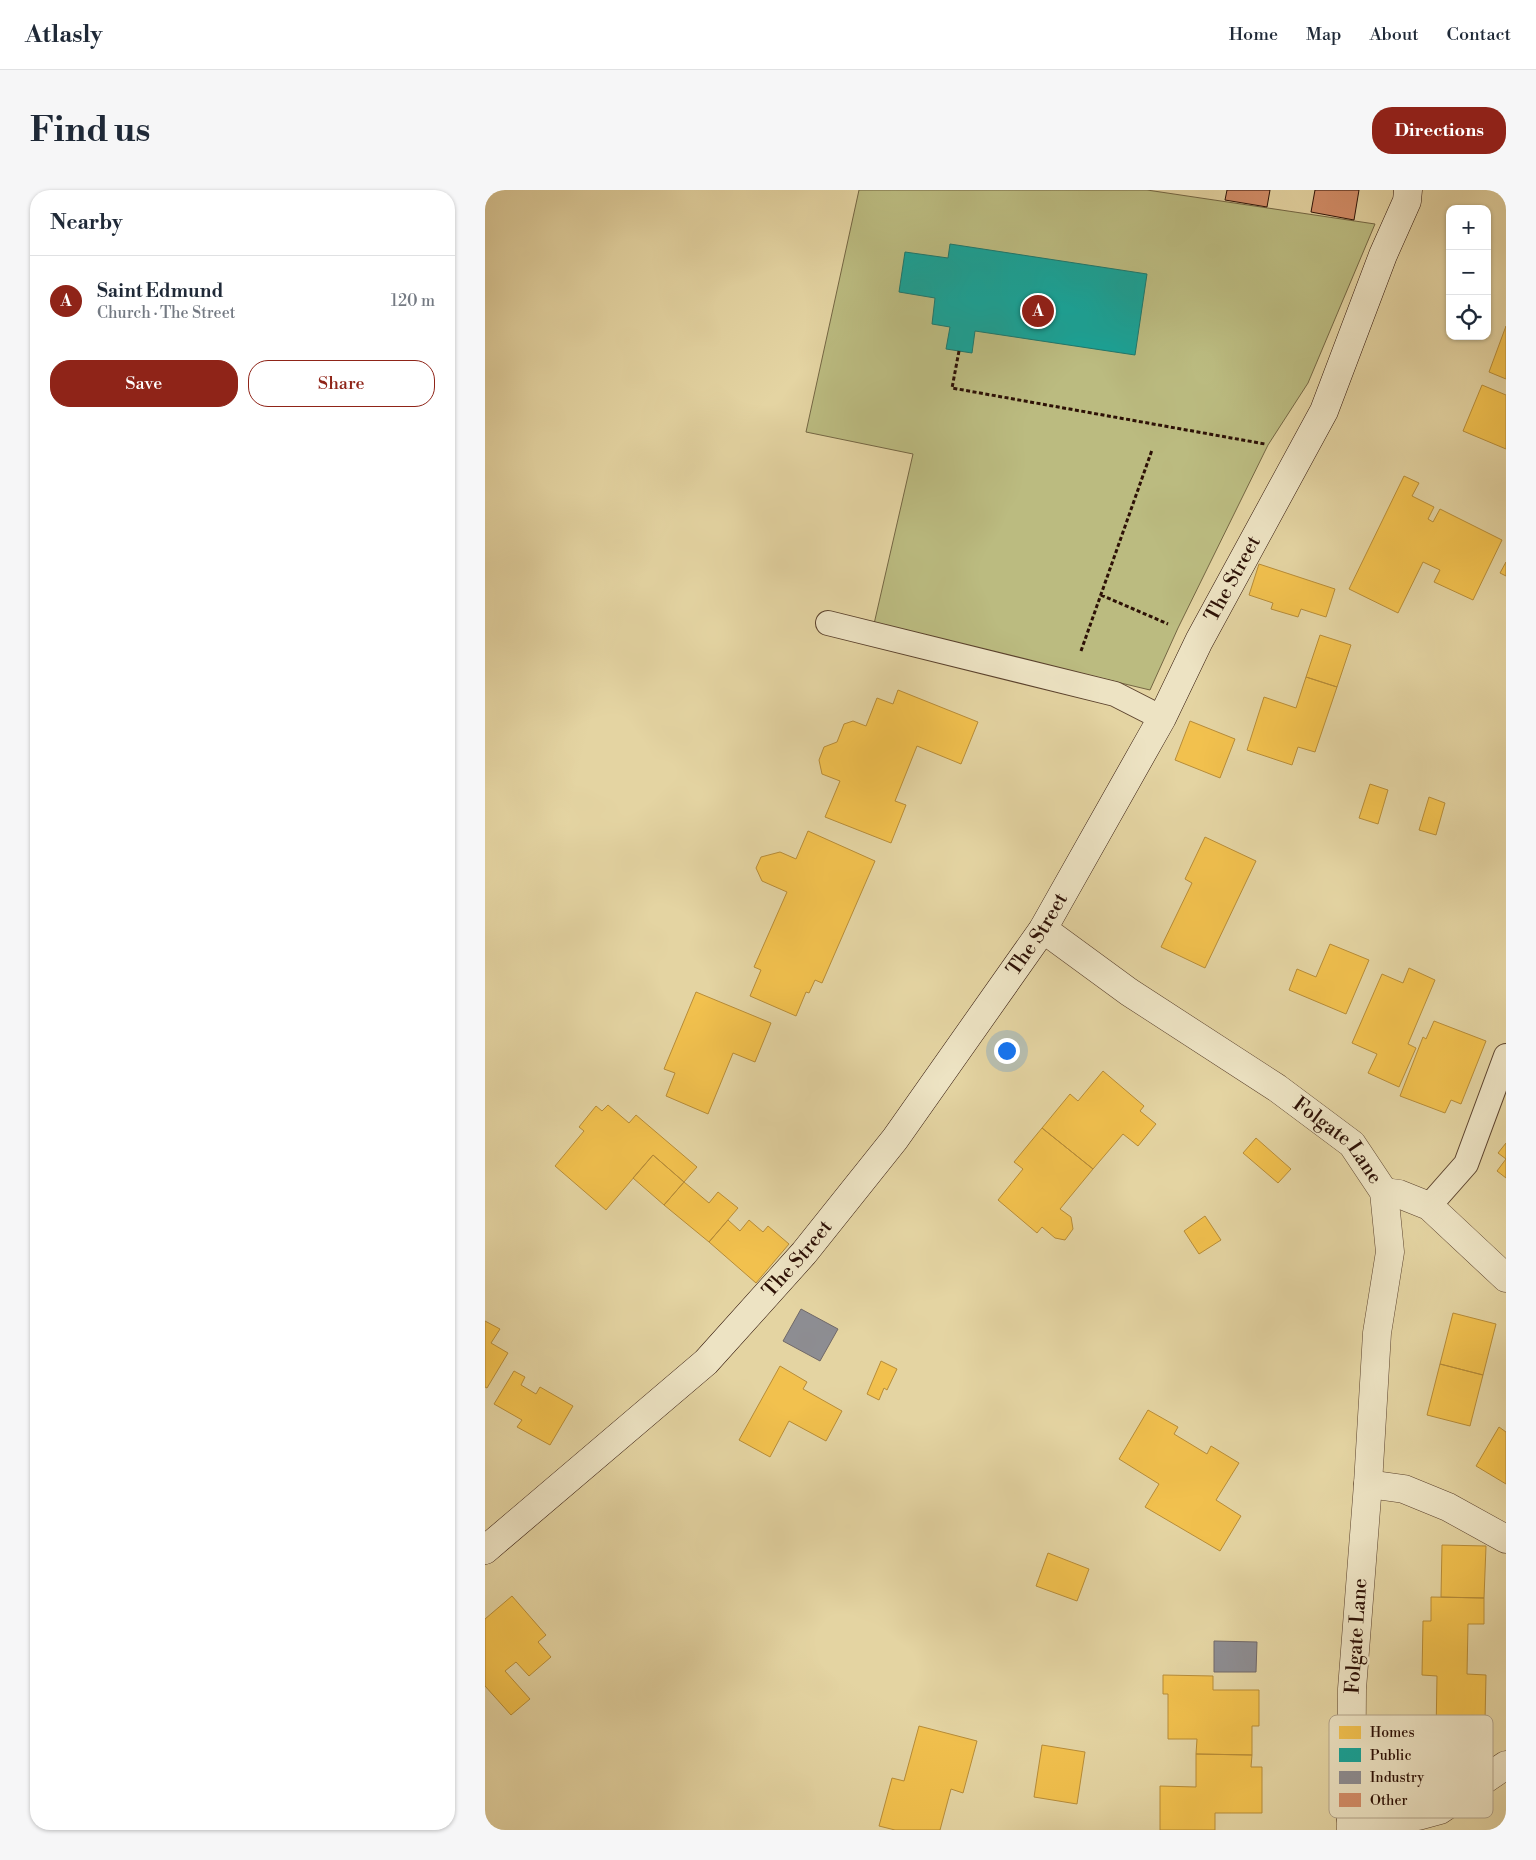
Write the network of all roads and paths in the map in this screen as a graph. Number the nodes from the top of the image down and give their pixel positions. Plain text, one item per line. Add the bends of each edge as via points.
1 (1408, 190) edge
2 (959, 351) dead end
3 (1152, 450) dead end
4 (1295, 462) junction
5 (1101, 595) junction
6 (828, 623) dead end
7 (1199, 642) junction
8 (1081, 651) dead end
9 (1162, 718) junction
10 (1043, 929) junction
11 (1506, 1056) edge
12 (1384, 1192) junction
13 (1429, 1206) junction
14 (1506, 1278) edge
15 (1369, 1484) junction
16 (1506, 1539) edge
17 (485, 1550) edge
18 (1352, 1715) edge
19 (1506, 1765) edge
20 (1493, 1774) edge
21 (1401, 1818) edge
22 (1351, 1824) edge

1 - 4 street, The Street via 1407,200 1324,411
2 - 4 path via 951,388 1268,445
3 - 5 path
4 - 7 street, The Street
5 - 7 path via 1178,628
5 - 8 path
6 - 9 lane via 1115,694
7 - 9 street, The Street
9 - 10 street, The Street
10 - 12 street, Folgate Lane via 1129,992 1277,1088 1352,1144
10 - 17 street, The Street via 895,1140 803,1253 706,1362
11 - 13 lane via 1466,1164
12 - 13 street via 1399,1194
12 - 15 street, Folgate Lane via 1390,1252 1377,1333
13 - 14 street
15 - 16 street via 1404,1489 1448,1507
15 - 18 street, Folgate Lane
19 - 20 street, Folgate Lane
21 - 22 street, Folgate Lane

